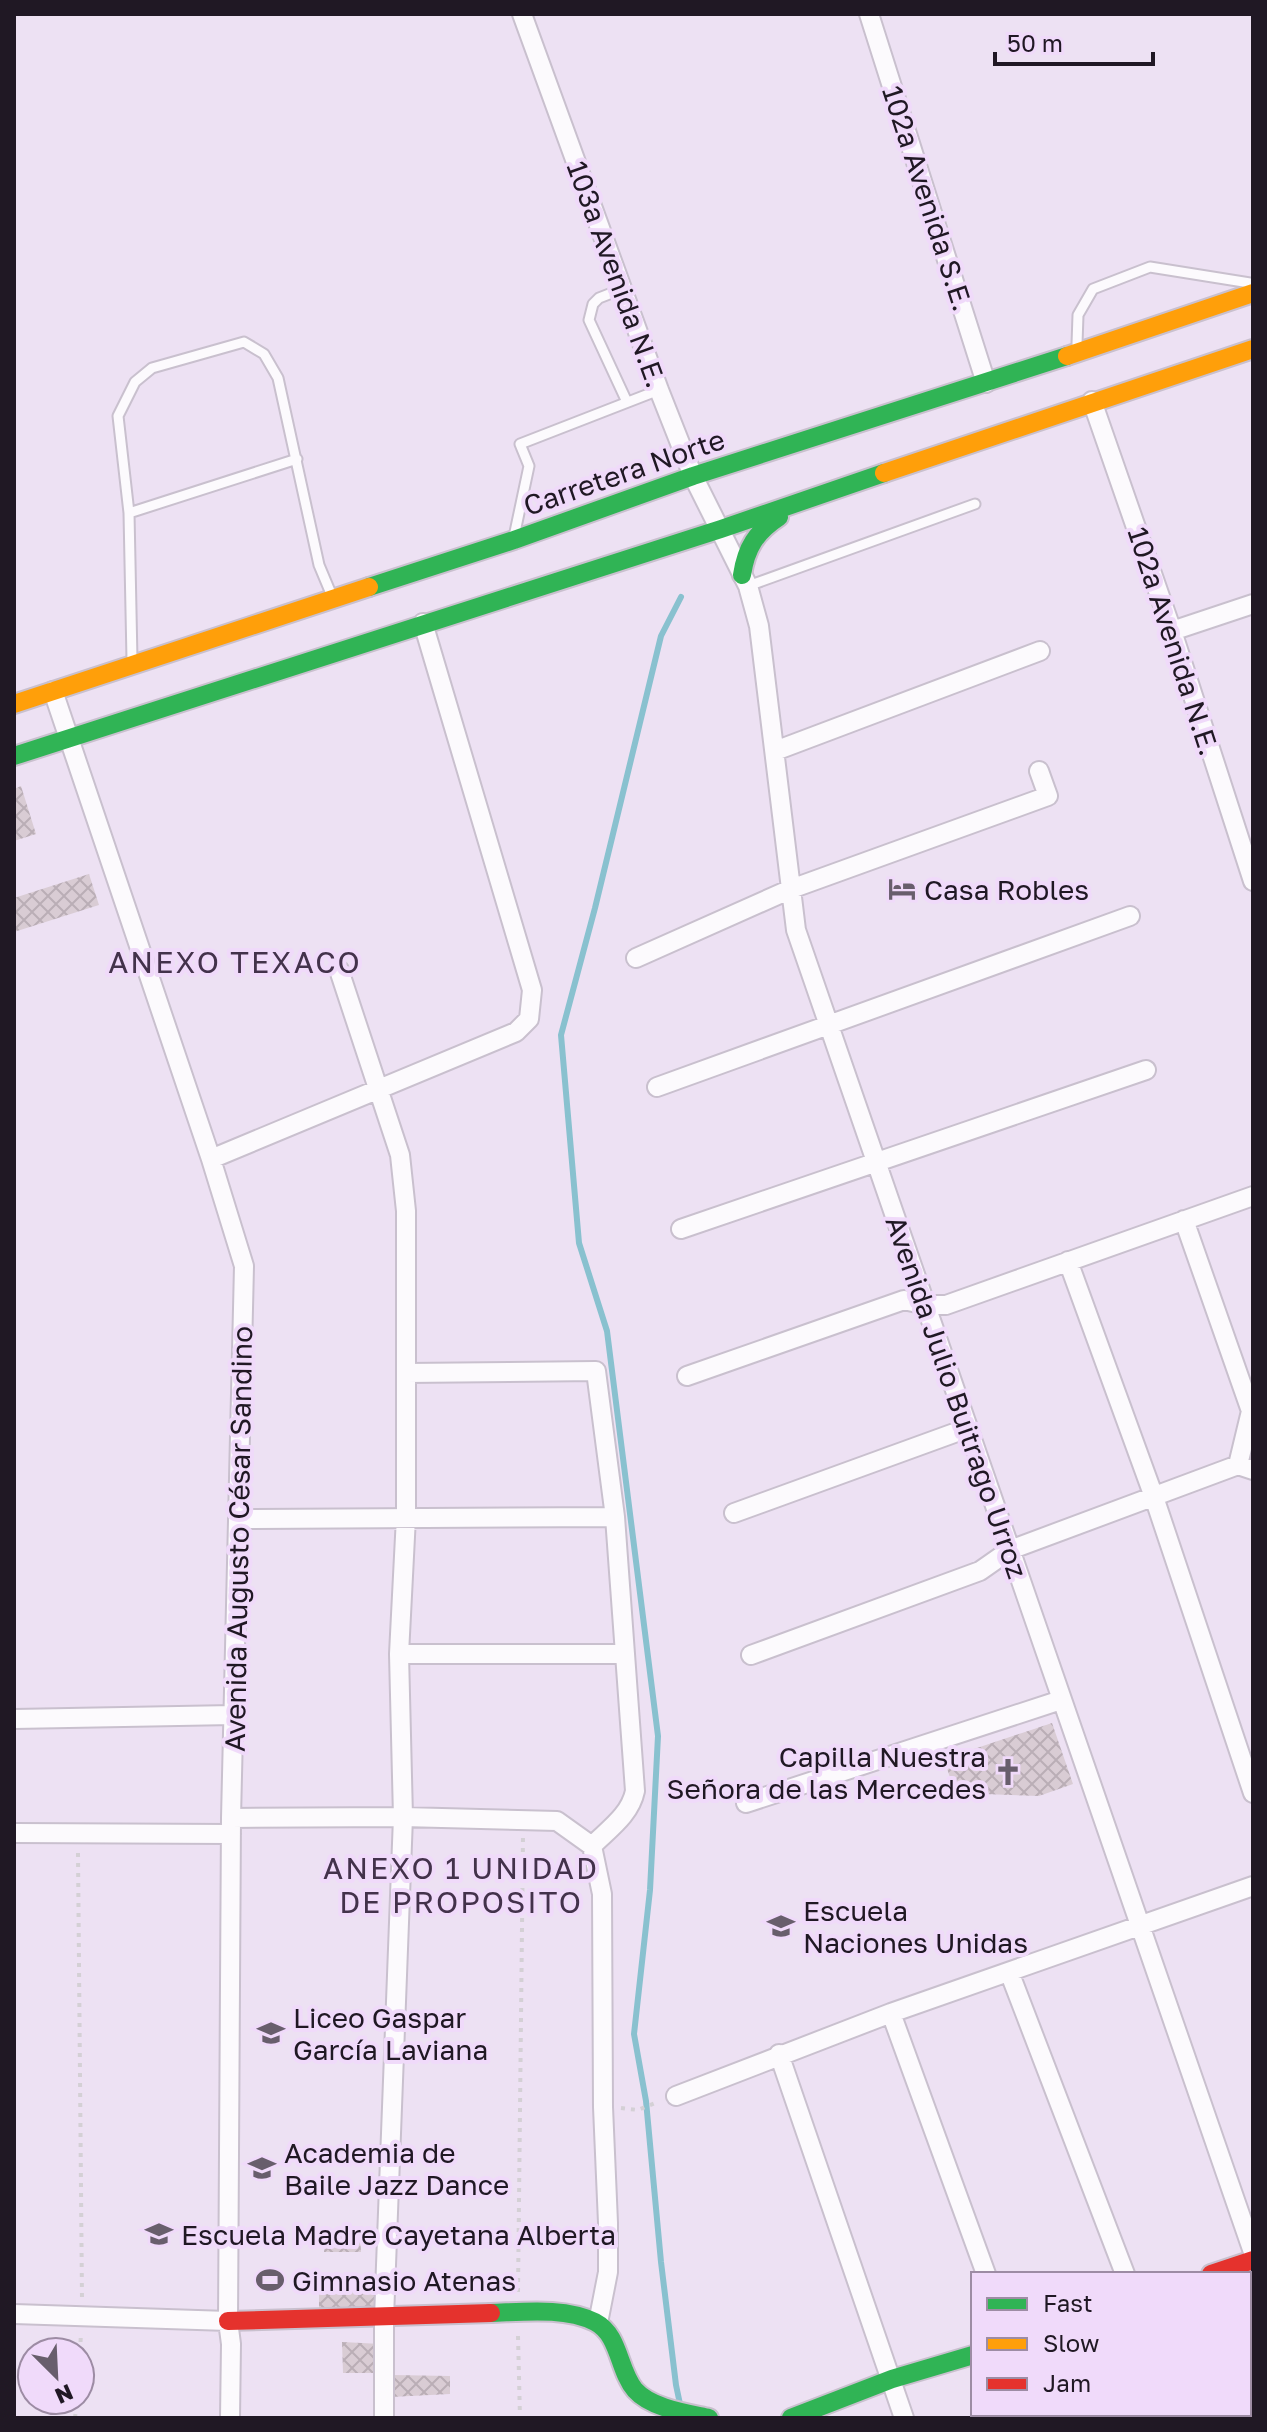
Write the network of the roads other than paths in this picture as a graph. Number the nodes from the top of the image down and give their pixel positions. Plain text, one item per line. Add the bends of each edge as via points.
1 (522, 14) edge
2 (869, 14) edge
3 (1253, 283) edge
4 (622, 289) junction
5 (1253, 293) edge
6 (1253, 349) edge
7 (1076, 353) junction
8 (986, 383) junction
9 (659, 390) junction
10 (1092, 401) junction
11 (627, 402) junction
12 (297, 459) junction
13 (693, 476) junction
14 (824, 494) junction
15 (975, 504) dead end
16 (129, 513) junction
17 (721, 529) junction
18 (514, 540) junction
19 (745, 580) junction
20 (333, 599) junction
21 (1253, 604) edge
22 (423, 623) junction
23 (1172, 631) junction
24 (1040, 651) dead end
25 (132, 665) junction
26 (53, 691) junction
27 (14, 704) edge
28 (68, 739) junction
29 (775, 751) junction
30 (14, 756) edge
31 (1039, 771) dead end
32 (1253, 881) edge
33 (791, 889) junction
34 (1130, 916) dead end
35 (636, 958) dead end
36 (339, 970) dead end
37 (829, 1025) junction
38 (1146, 1070) dead end
39 (657, 1087) dead end
40 (380, 1090) junction
41 (211, 1159) junction
42 (877, 1163) junction
43 (1253, 1196) edge
44 (1184, 1220) junction
45 (681, 1229) dead end
46 (1068, 1261) junction
47 (926, 1305) junction
48 (406, 1373) junction
49 (687, 1376) dead end
50 (968, 1428) junction
51 (1246, 1467) edge
52 (1154, 1497) junction
53 (734, 1513) dead end
54 (406, 1517) junction
55 (615, 1517) junction
56 (238, 1519) junction
57 (1010, 1550) junction
58 (399, 1654) junction
59 (625, 1654) junction
60 (751, 1655) dead end
61 (1061, 1700) junction
62 (233, 1715) junction
63 (14, 1719) edge
64 (1253, 1793) edge
65 (746, 1803) dead end
66 (403, 1817) junction
67 (231, 1826) junction
68 (14, 1833) edge
69 (592, 1846) junction
70 (1253, 1886) edge
71 (1142, 1926) junction
72 (1010, 1974) junction
73 (891, 2013) junction
74 (779, 2054) junction
75 (667, 2099) road end
76 (1253, 2252) edge
77 (1253, 2260) edge
78 (985, 2272) edge
79 (1124, 2272) edge
80 (1217, 2272) edge
81 (14, 2314) edge
82 (384, 2318) junction
83 (228, 2321) junction
84 (598, 2323) junction
85 (971, 2356) edge
86 (892, 2379) junction
87 (701, 2416) edge
88 (230, 2418) edge
89 (384, 2418) edge
90 (791, 2418) edge
91 (904, 2418) edge

1 - 4 street, 103a Avenida N.E.
2 - 8 street, 102a Avenida S.E.
3 - 7 lane via 1150,267 1093,289 1078,315
4 - 9 street, 103a Avenida N.E.
4 - 11 lane via 599,298 589,320
5 - 7 main road, Carretera Norte
6 - 10 main road
7 - 8 main road, Carretera Norte
8 - 13 main road, Carretera Norte
9 - 11 lane
9 - 13 street, 103a Avenida N.E.
10 - 14 main road
10 - 23 street, 102a Avenida N.E.
11 - 18 lane via 520,444 529,466
12 - 16 lane
12 - 16 lane via 278,378 264,354 244,342 152,368 135,382 118,416
12 - 20 lane via 319,565
13 - 17 street, 103a Avenida N.E.
13 - 18 main road, Carretera Norte
14 - 17 main road
14 - 19 main road via 759,530 748,545
15 - 19 lane
16 - 25 lane
17 - 19 street, Avenida Julio Buitrago Urroz
17 - 22 main road
18 - 20 main road, Carretera Norte
19 - 29 street, Avenida Julio Buitrago Urroz via 759,626
20 - 25 main road, Carretera Norte
21 - 23 street
22 - 28 main road
22 - 40 street via 532,990 529,1019 516,1032
23 - 32 street, 102a Avenida N.E.
24 - 29 street
25 - 26 main road, Carretera Norte
26 - 27 main road, Carretera Norte
26 - 28 street, Avenida Augusto César Sandino
28 - 30 main road
28 - 41 street, Avenida Augusto César Sandino
29 - 33 street, Avenida Julio Buitrago Urroz
31 - 33 street via 1048,796
33 - 35 street
33 - 37 street, Avenida Julio Buitrago Urroz via 796,930
34 - 37 street
36 - 40 street
37 - 39 street
37 - 42 street, Avenida Julio Buitrago Urroz
38 - 42 street
40 - 41 street
40 - 48 street via 400,1155 406,1211
41 - 56 street, Avenida Augusto César Sandino via 244,1266
42 - 45 street
42 - 47 street, Avenida Julio Buitrago Urroz
43 - 44 street
44 - 46 street
44 - 51 street via 1251,1411
46 - 47 street via 946,1305
46 - 52 street
47 - 49 street via 904,1300
47 - 50 street, Avenida Julio Buitrago Urroz
48 - 54 street
48 - 55 street via 596,1371
50 - 53 street
50 - 57 street, Avenida Julio Buitrago Urroz
51 - 52 street
52 - 57 street
52 - 64 street
54 - 55 street
54 - 56 street
54 - 58 street
55 - 59 street
56 - 62 street, Avenida Augusto César Sandino
57 - 60 street via 980,1571
57 - 61 street, Avenida Julio Buitrago Urroz
58 - 59 street
58 - 66 street
59 - 69 street via 633,1803
61 - 65 street
61 - 71 street, Avenida Julio Buitrago Urroz
62 - 63 street
62 - 67 street, Avenida Augusto César Sandino
66 - 67 street
66 - 69 street via 557,1821
66 - 82 street
67 - 68 street
67 - 83 street, Avenida Augusto César Sandino
69 - 84 street via 602,1894 608,2223 608,2272
70 - 71 street
71 - 72 street
71 - 76 street, Avenida Julio Buitrago Urroz
72 - 73 street
72 - 79 street
73 - 74 street
73 - 78 street
74 - 75 street
74 - 86 street
77 - 80 main road
81 - 83 street
82 - 83 main road
82 - 84 main road via 518,2313 576,2315
82 - 89 street
83 - 88 street, Avenida Augusto César Sandino
84 - 87 main road via 637,2392
85 - 86 main road
86 - 90 main road
86 - 91 street

